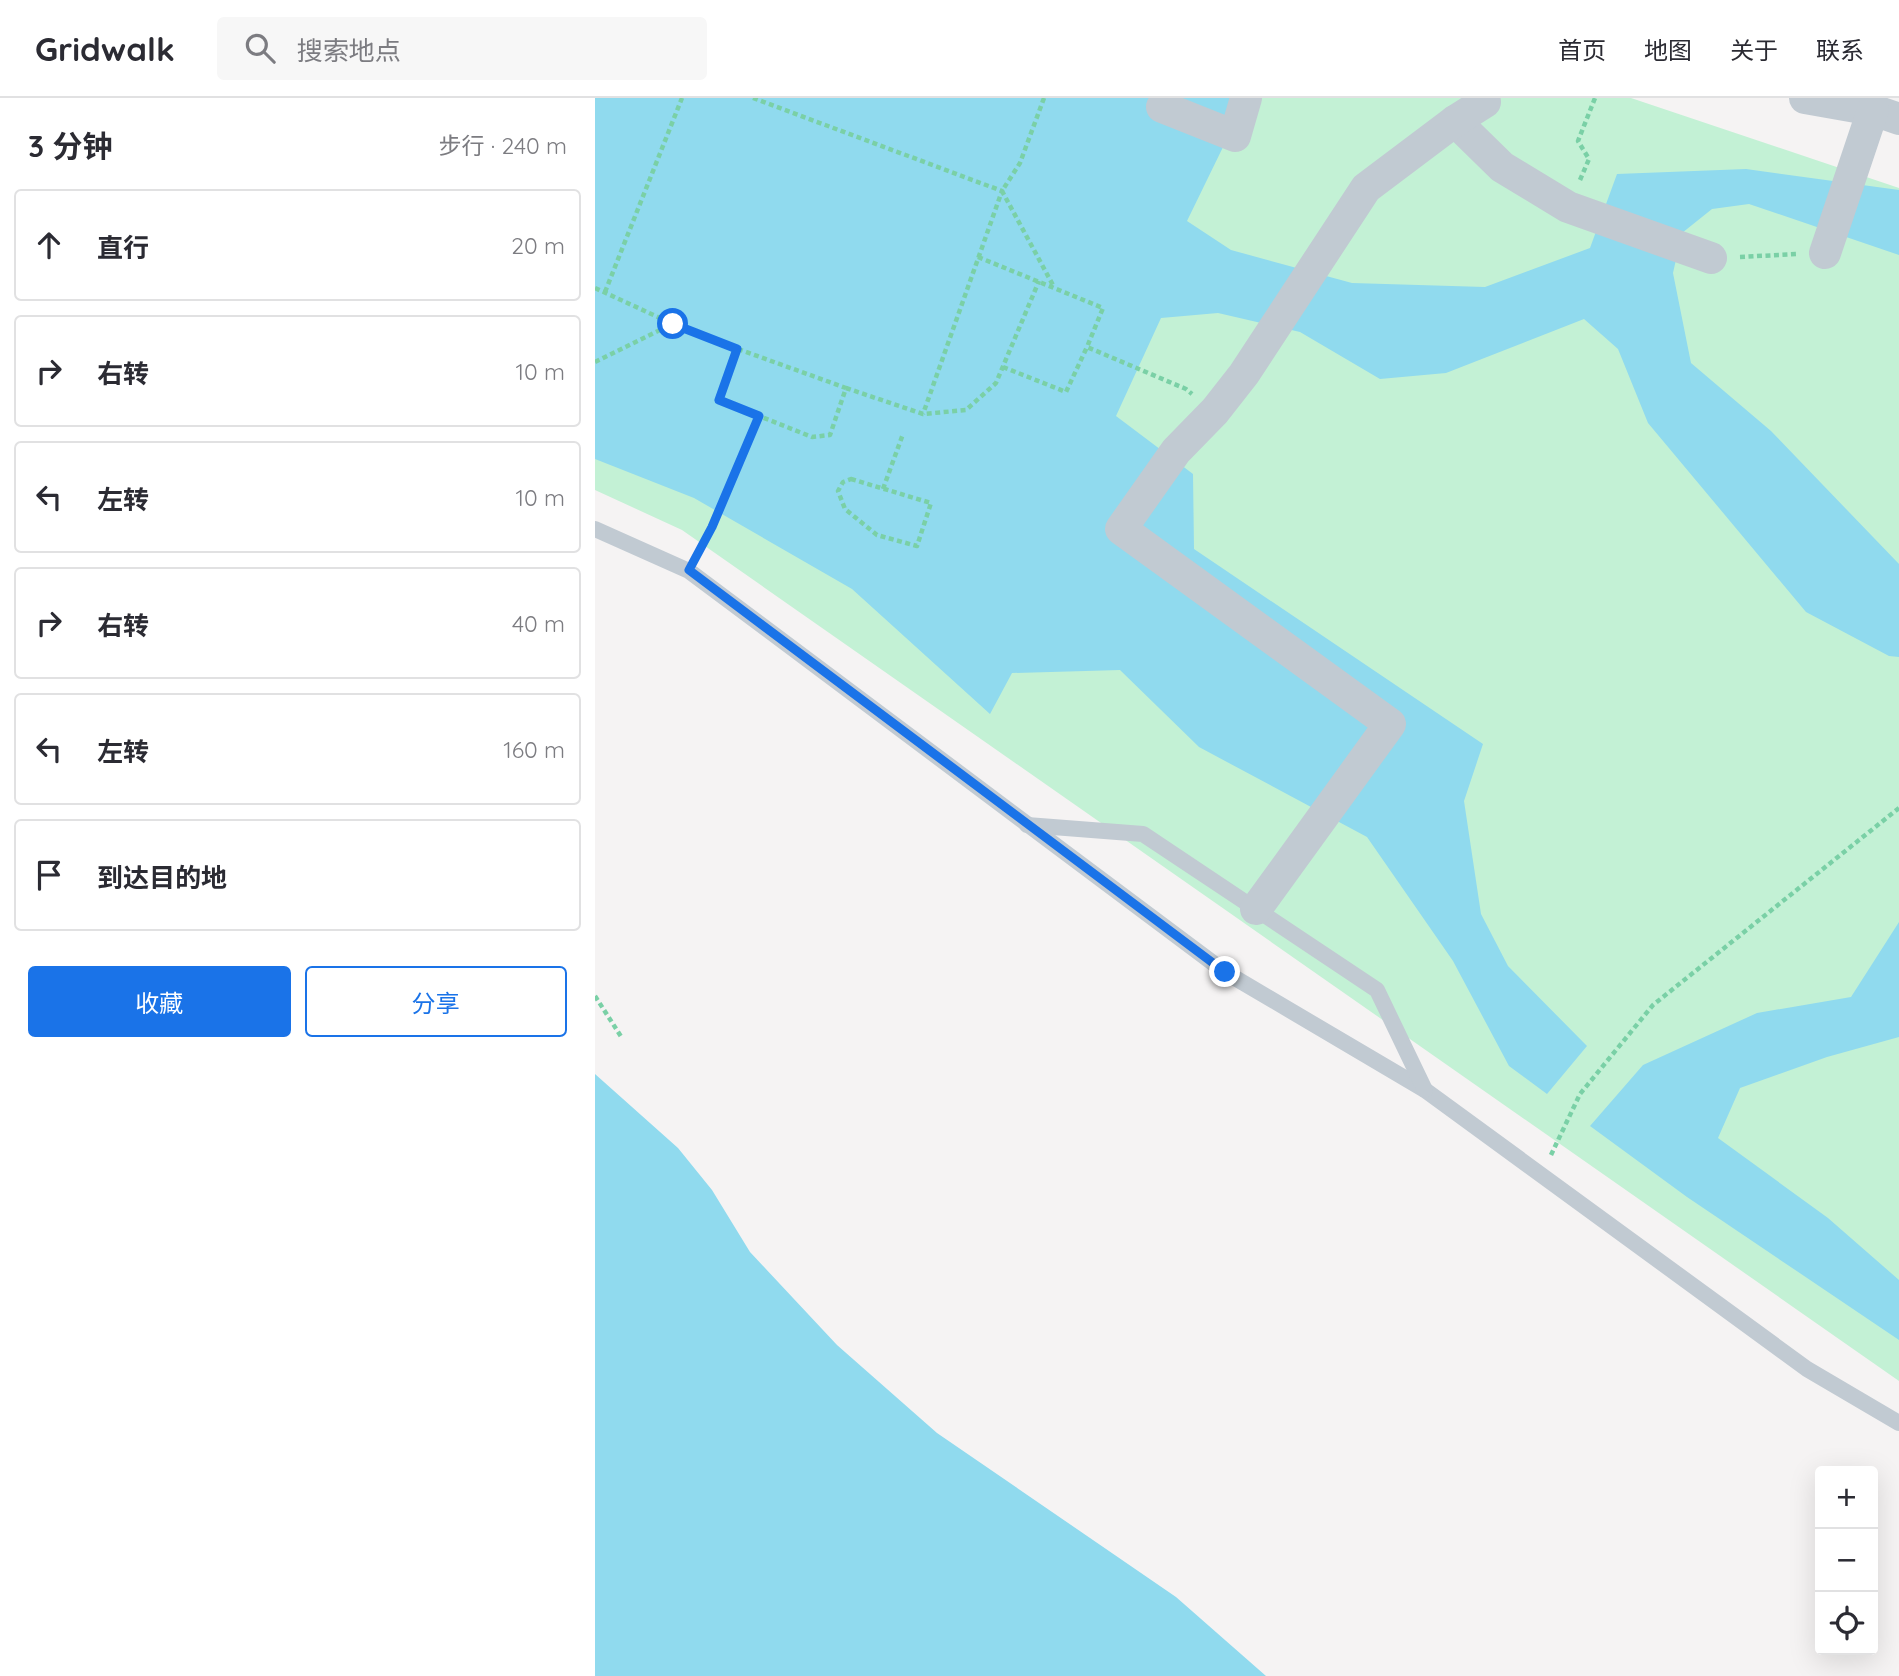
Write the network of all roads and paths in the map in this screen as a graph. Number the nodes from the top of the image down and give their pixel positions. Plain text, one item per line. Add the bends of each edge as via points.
1 (682, 98) edge
2 (753, 98) edge
3 (1044, 98) edge
4 (1245, 98) edge
5 (1595, 98) edge
6 (1805, 98) edge
7 (1485, 102) dead end
8 (1161, 107) dead end
9 (1886, 114) edge
10 (1455, 121) junction
11 (1002, 191) junction
12 (1568, 207) junction
13 (1825, 253) joint
14 (978, 257) junction
15 (1711, 258) joint
16 (1039, 281) junction
17 (1054, 286) junction
18 (595, 288) edge
19 (605, 292) junction
20 (673, 324) junction
21 (1087, 347) junction
22 (737, 349) junction
23 (595, 362) edge
24 (1003, 367) junction
25 (846, 388) junction
26 (1215, 411) junction
27 (923, 414) junction
28 (759, 416) junction
29 (903, 434) dead end
30 (883, 489) junction
31 (595, 529) edge
32 (689, 570) junction
33 (1899, 808) edge
34 (1026, 825) junction
35 (1257, 909) junction
36 (595, 996) edge
37 (622, 1038) dead end
38 (1425, 1090) junction
39 (1541, 1174) junction
40 (1899, 1423) edge

1 - 19 path
2 - 11 path
3 - 11 path via 1020,163
4 - 8 street via 1235,136
5 - 12 path via 1578,141 1589,159
6 - 9 street
7 - 10 street
9 - 13 street
10 - 12 street via 1502,167
10 - 26 street via 1366,188
11 - 14 path
11 - 17 path
12 - 15 street
13 - 15 path
14 - 16 path
14 - 27 path
16 - 17 path
16 - 24 path
17 - 21 path via 1103,308
18 - 19 path
19 - 20 path
20 - 22 path
20 - 23 path
21 - 24 path via 1066,392
21 - 26 path via 1186,389
22 - 25 path
22 - 28 path via 719,400
24 - 27 path via 996,383 966,410
25 - 27 path
25 - 28 path via 830,435 812,437
26 - 35 street via 1176,451 1121,529 1390,724
28 - 32 path
29 - 30 path
30 - 30 path via 931,503 916,546 877,536 845,509 838,491 843,482 851,480
31 - 32 lane
32 - 34 lane
33 - 39 path via 1653,1005 1580,1094
34 - 35 lane via 1143,834
34 - 38 lane via 1225,972
35 - 38 lane via 1377,990
36 - 37 path
38 - 39 lane
39 - 40 lane via 1807,1369

